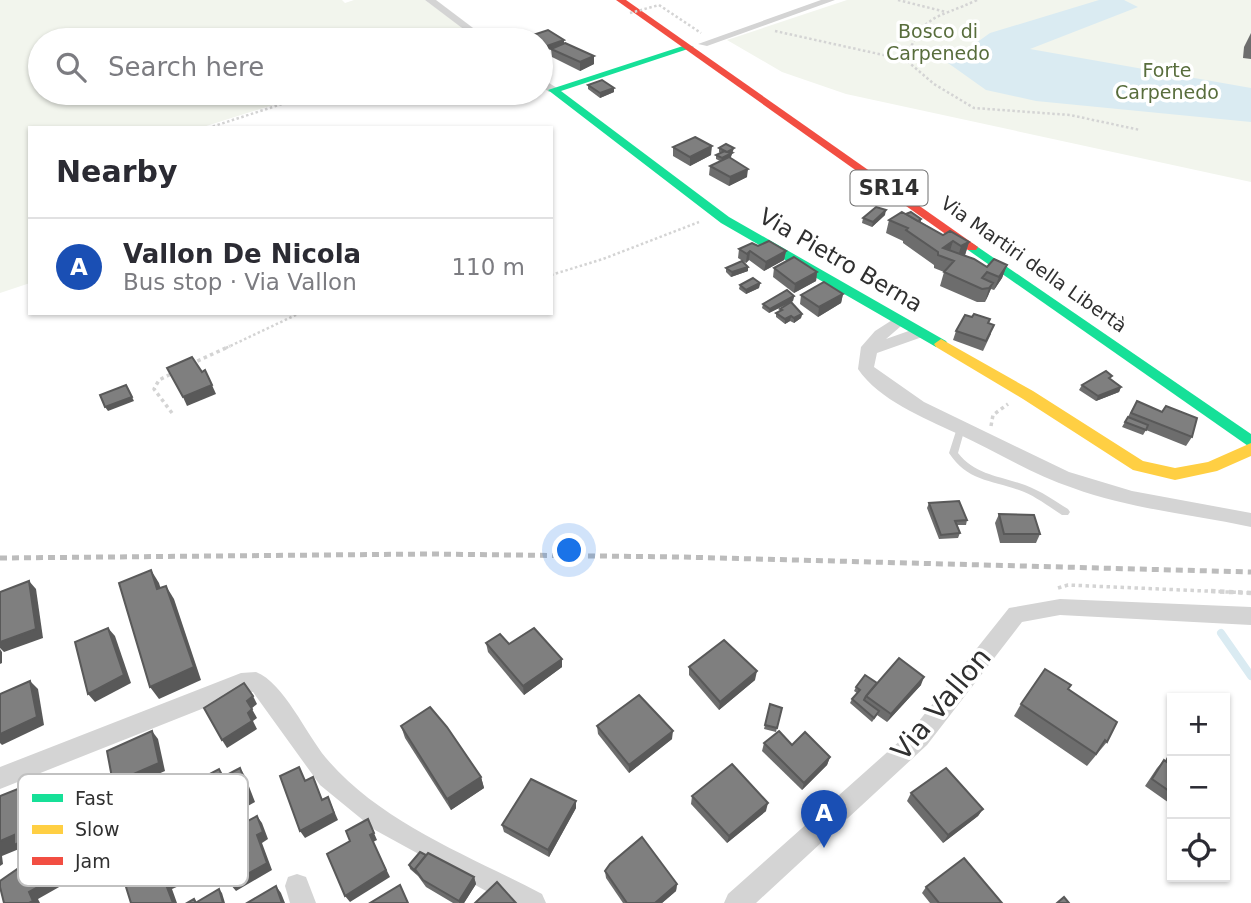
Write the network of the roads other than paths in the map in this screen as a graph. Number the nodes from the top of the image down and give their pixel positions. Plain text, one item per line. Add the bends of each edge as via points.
1 (430, 0) edge
2 (830, 0) edge
3 (633, 6) edge
4 (468, 28) edge
5 (704, 43) junction
6 (553, 84) edge
7 (553, 91) edge
8 (900, 320) junction
9 (920, 332) junction
10 (867, 351) junction
11 (961, 428) junction
12 (1251, 442) edge
13 (1251, 449) edge
14 (1065, 512) dead end
15 (1251, 520) edge
16 (1251, 616) edge
17 (0, 778) edge
18 (533, 903) edge
19 (737, 903) edge

1 - 4 street
2 - 5 street, Via Pietro Berna
3 - 5 street, Via Martiri della Libertà / SR14
5 - 6 street, Via Pietro Berna
5 - 12 street, Via Martiri della Libertà / SR14 via 1169,371
7 - 8 street, Via Pietro Berna via 717,214
8 - 9 street, Via Pietro Berna
8 - 10 street
9 - 10 street
9 - 13 street, Via Pietro Berna via 1139,466 1175,474 1211,467
10 - 11 street via 866,369 886,389
11 - 14 lane via 953,453 961,466 1023,488
11 - 15 street via 1091,488
16 - 19 street, Via Vallon via 1060,607 1016,614 919,738
17 - 18 street via 242,683 256,682 337,786 371,814

